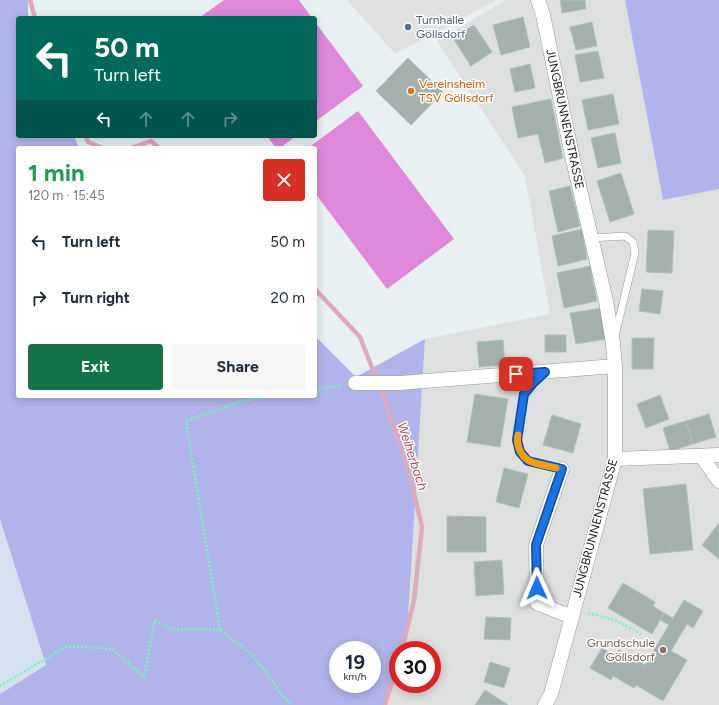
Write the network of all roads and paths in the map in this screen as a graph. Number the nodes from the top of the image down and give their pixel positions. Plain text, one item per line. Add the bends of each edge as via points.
1 (538, 0) edge
2 (592, 238) junction
3 (613, 344) junction
4 (615, 366) junction
5 (545, 372) junction
6 (355, 383) joint
7 (317, 390) edge
8 (262, 398) edge
9 (719, 455) edge
10 (702, 457) junction
11 (615, 459) junction
12 (562, 469) joint
13 (719, 481) edge
14 (573, 613) junction
15 (220, 630) junction
16 (641, 634) dead end
17 (0, 686) edge
18 (292, 705) edge
19 (545, 705) edge

1 - 2 street, JUNGBRUNNENSTRASSE
2 - 3 street, JUNGBRUNNENSTRASSE
2 - 3 lane, JUNGBRUNNENSTRASSE via 625,236 633,242 635,253
3 - 4 street, JUNGBRUNNENSTRASSE
4 - 5 street
4 - 11 street, JUNGBRUNNENSTRASSE
5 - 6 street via 400,383
5 - 12 lane via 524,394 517,440 520,452 528,461
6 - 7 path
8 - 15 path via 242,401 186,421
9 - 10 street
10 - 11 street
10 - 13 street
11 - 14 street, JUNGBRUNNENSTRASSE
12 - 14 street via 536,545 538,603
14 - 16 path via 615,620
14 - 19 street, JUNGBRUNNENSTRASSE via 551,694
15 - 17 path via 174,630 155,620 144,678 112,649 67,646
15 - 18 path via 250,653 282,696

